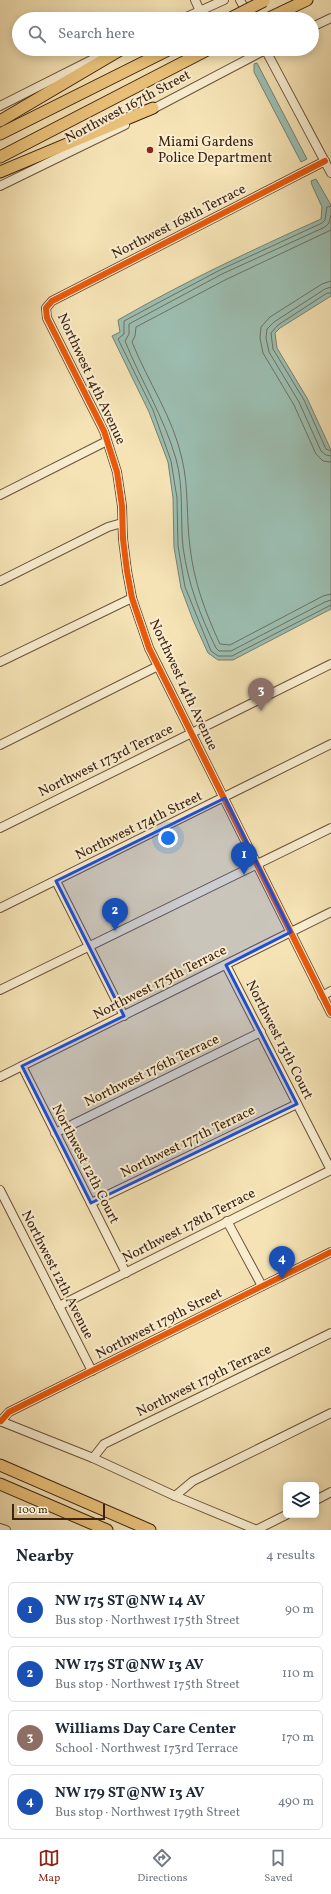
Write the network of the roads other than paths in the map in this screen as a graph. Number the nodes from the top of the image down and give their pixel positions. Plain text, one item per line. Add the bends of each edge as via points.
1 (195, 0) edge
2 (224, 0) edge
3 (240, 0) edge
4 (307, 0) edge
5 (265, 1) edge
6 (200, 11) joint
7 (243, 12) edge
8 (246, 12) edge
9 (282, 12) edge
10 (331, 18) edge
11 (319, 24) edge
12 (99, 56) edge
13 (110, 56) edge
14 (156, 56) edge
15 (196, 56) edge
16 (253, 56) edge
17 (270, 56) edge
18 (0, 106) edge
19 (153, 108) junction
20 (0, 121) edge
21 (0, 134) edge
22 (0, 158) edge
23 (325, 161) junction
24 (0, 172) edge
25 (331, 173) edge
26 (0, 186) edge
27 (46, 308) joint
28 (107, 441) junction
29 (0, 495) edge
30 (122, 523) junction
31 (0, 581) edge
32 (132, 598) junction
33 (0, 662) edge
34 (331, 664) edge
35 (158, 666) junction
36 (191, 734) junction
37 (0, 744) edge
38 (331, 744) edge
39 (225, 798) junction
40 (0, 828) edge
41 (331, 828) edge
42 (257, 865) junction
43 (56, 881) junction
44 (0, 908) edge
45 (331, 912) edge
46 (290, 932) junction
47 (89, 946) junction
48 (226, 965) junction
49 (0, 990) edge
50 (331, 992) edge
51 (322, 996) junction
52 (331, 1013) edge
53 (124, 1016) junction
54 (260, 1032) junction
55 (22, 1066) junction
56 (0, 1077) edge
57 (297, 1104) junction
58 (55, 1133) junction
59 (331, 1170) edge
60 (0, 1190) edge
61 (91, 1203) junction
62 (3, 1205) edge
63 (227, 1221) junction
64 (331, 1252) edge
65 (126, 1273) junction
66 (262, 1286) junction
67 (59, 1306) junction
68 (331, 1333) edge
69 (92, 1371) junction
70 (331, 1412) edge
71 (0, 1421) edge
72 (93, 1458) junction
73 (0, 1465) edge
74 (0, 1484) edge
75 (331, 1492) edge
76 (175, 1496) junction
77 (319, 1498) edge
78 (283, 1517) edge
79 (0, 1528) edge
80 (6, 1530) edge
81 (107, 1530) edge
82 (150, 1530) edge
83 (257, 1530) edge

1 - 6 street
2 - 6 street
3 - 8 street
4 - 9 highway
5 - 7 highway, bridge
10 - 11 street
12 - 18 street
13 - 20 highway
14 - 21 highway
15 - 22 highway
16 - 19 street, Northwest 167th Street
17 - 23 street
19 - 24 highway
19 - 26 street, Northwest 167th Street via 113,131
23 - 25 street
23 - 27 street, Northwest 168th Terrace via 52,301
27 - 28 street, Northwest 14th Avenue via 47,318
28 - 29 street
28 - 30 street, Northwest 14th Avenue via 117,472
30 - 31 street via 108,527
30 - 32 street, Northwest 14th Avenue
32 - 33 street
32 - 35 street, Northwest 14th Avenue
34 - 36 street, Northwest 173rd Terrace
35 - 36 street, Northwest 14th Avenue
35 - 37 street
36 - 39 street, Northwest 14th Avenue
36 - 40 street, Northwest 173rd Terrace
38 - 39 street, Northwest 174th Street
39 - 42 street, Northwest 14th Avenue
39 - 43 street, Northwest 174th Street
41 - 42 street
42 - 46 street, Northwest 14th Avenue
42 - 47 street
43 - 44 street, Northwest 174th Street
43 - 47 street
45 - 46 street, Northwest 175th Terrace
46 - 48 street, Northwest 175th Terrace
46 - 51 street, Northwest 14th Avenue
47 - 49 street
47 - 53 street
48 - 53 street, Northwest 175th Terrace
48 - 54 street, Northwest 13th Court
50 - 51 street
51 - 52 street, Northwest 14th Avenue
53 - 55 street, Northwest 175th Terrace
54 - 57 street, Northwest 13th Court
54 - 58 street, Northwest 176th Terrace
55 - 56 street, Northwest 175th Terrace
55 - 58 street, Northwest 12th Court
57 - 59 street, Northwest 13th Court
57 - 61 street, Northwest 177th Terrace
58 - 61 street, Northwest 12th Court
59 - 63 street, Northwest 178th Terrace
60 - 62 street, Northwest 12th Avenue
61 - 65 street, Northwest 12th Court
62 - 67 street, Northwest 12th Avenue
63 - 65 street, Northwest 178th Terrace
63 - 66 street
64 - 66 street, Northwest 179th Street
65 - 67 street, Northwest 178th Terrace
66 - 69 street, Northwest 179th Street
67 - 69 street, Northwest 12th Avenue
68 - 72 street, Northwest 179th Terrace via 104,1444
69 - 71 street, Northwest 179th Street via 9,1412
70 - 76 street via 193,1481
71 - 72 street
72 - 76 street
73 - 82 highway
74 - 81 highway
75 - 77 street
76 - 83 street
78 - 83 street
79 - 80 street

